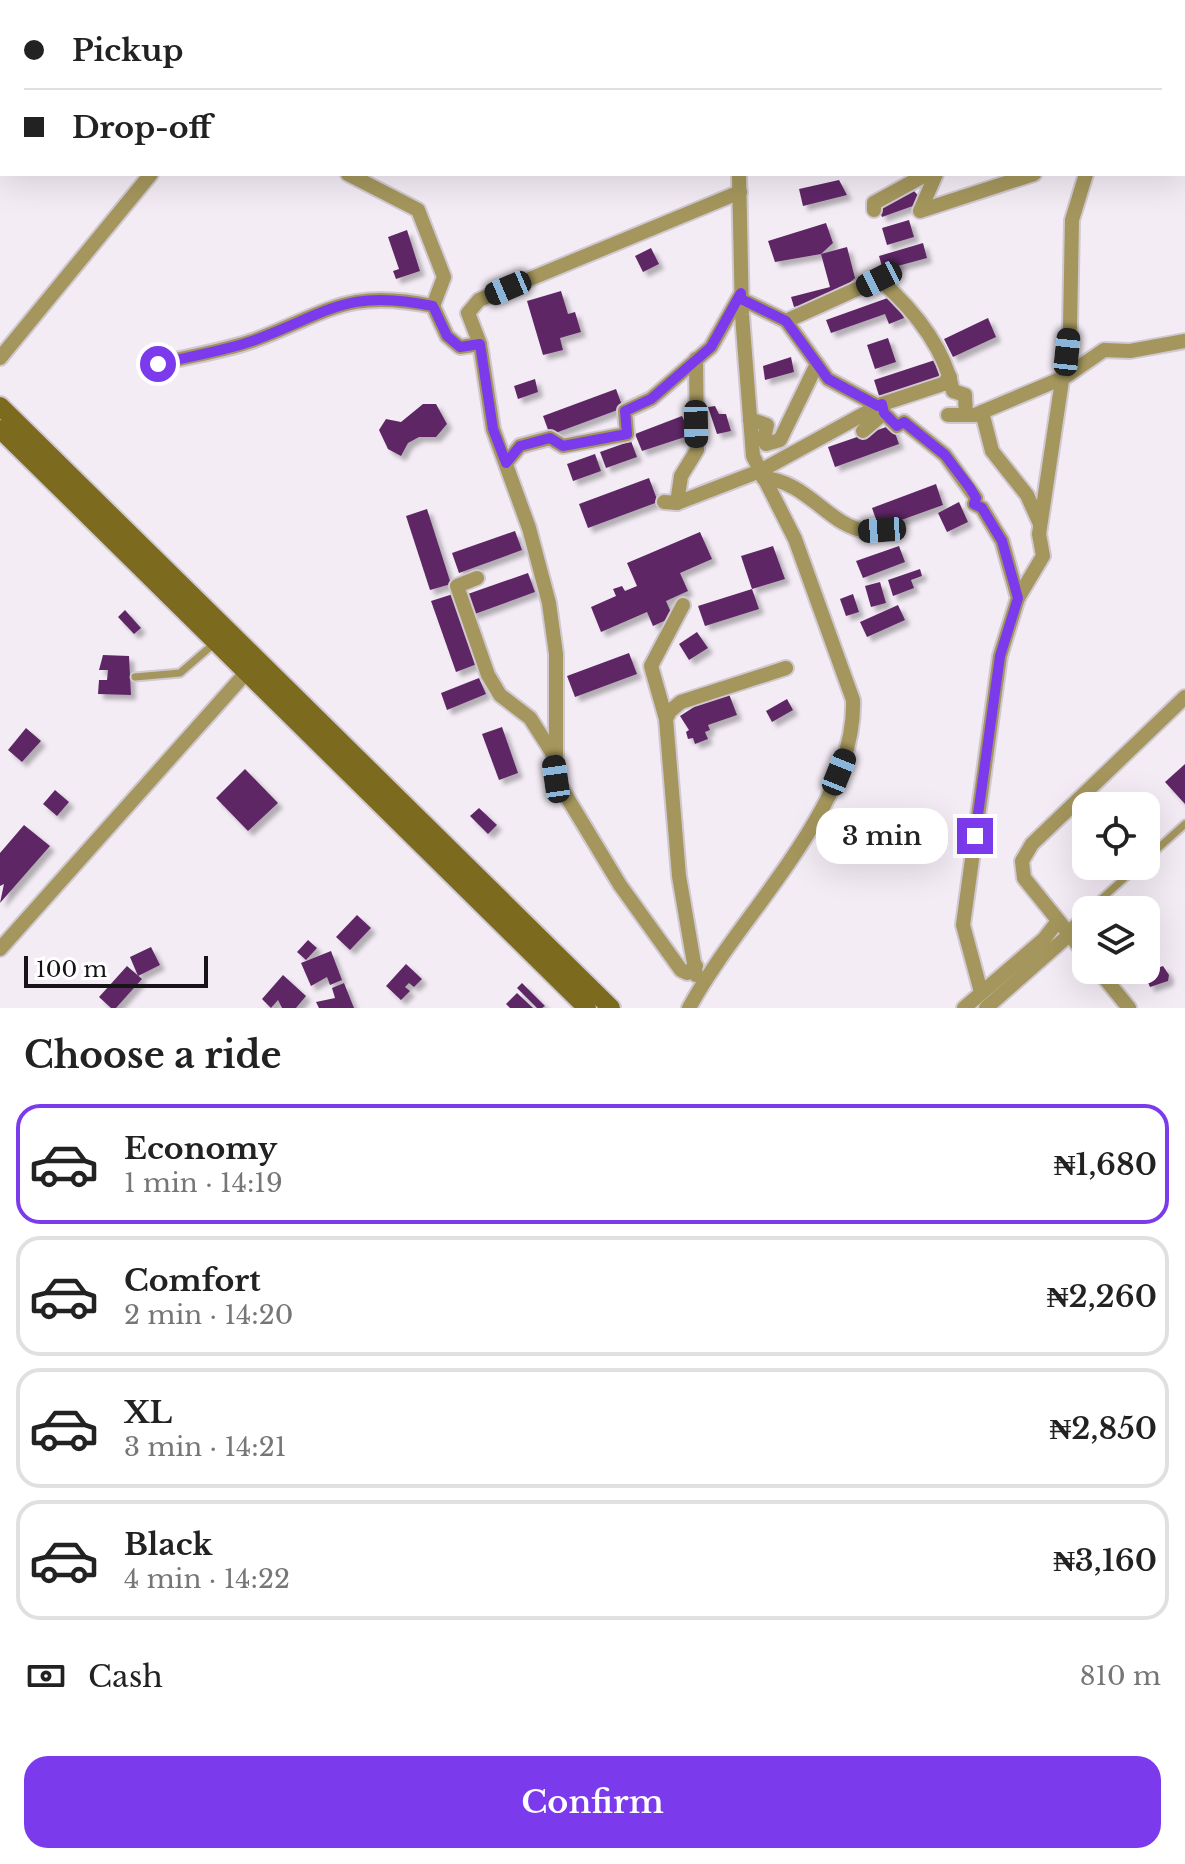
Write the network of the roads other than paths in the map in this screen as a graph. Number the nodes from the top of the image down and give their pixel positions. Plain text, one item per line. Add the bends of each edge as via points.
1 (149, 176) edge
2 (352, 176) edge
3 (739, 176) edge
4 (923, 176) edge
5 (935, 176) edge
6 (1028, 176) edge
7 (1085, 176) edge
8 (740, 192) junction
9 (874, 210) dead end
10 (741, 296) junction
11 (433, 306) junction
12 (786, 321) junction
13 (1185, 341) edge
14 (480, 344) junction
15 (0, 358) edge
16 (696, 359) junction
17 (817, 364) junction
18 (151, 374) dead end
19 (950, 377) junction
20 (1065, 377) junction
21 (0, 406) edge
22 (881, 408) junction
23 (982, 412) junction
24 (948, 415) dead end
25 (966, 415) junction
26 (750, 419) junction
27 (0, 429) edge
28 (863, 431) dead end
29 (506, 463) junction
30 (761, 475) junction
31 (1040, 524) junction
32 (898, 529) dead end
33 (477, 578) dead end
34 (1018, 598) junction
35 (683, 605) dead end
36 (217, 641) junction
37 (254, 665) junction
38 (786, 668) dead end
39 (135, 677) dead end
40 (1185, 697) edge
41 (666, 719) junction
42 (554, 754) junction
43 (1185, 824) edge
44 (1160, 846) edge
45 (1122, 880) edge
46 (1104, 896) edge
47 (1072, 923) edge
48 (1065, 928) junction
49 (1072, 937) edge
50 (0, 949) edge
51 (696, 966) junction
52 (1109, 984) edge
53 (697, 994) junction
54 (986, 1001) edge
55 (587, 1008) edge
56 (611, 1008) edge
57 (689, 1008) edge
58 (964, 1008) edge
59 (1129, 1008) edge

1 - 15 street
2 - 11 street via 418,210 444,277
3 - 8 street
4 - 9 street via 874,203
5 - 6 street via 920,211
7 - 20 street via 1072,220
8 - 10 street
8 - 14 street via 479,300 468,313
10 - 12 street
10 - 16 street via 711,347
10 - 26 street
11 - 14 street via 447,336 460,347
11 - 18 street via 398,299 346,301 254,340 158,364
12 - 17 street
12 - 19 street via 879,279 935,343
13 - 20 street via 1104,350
14 - 29 street via 493,429
16 - 29 street via 651,399 625,411 627,434 563,446 550,438 520,446
16 - 30 street via 697,450 670,502
17 - 22 street via 828,379
17 - 26 street via 780,440 766,444 767,425
19 - 22 street
19 - 25 street via 953,391 965,395
20 - 23 street
20 - 31 street
21 - 37 main road
22 - 28 street
22 - 30 street
22 - 34 street via 897,426 904,422 945,455 970,488 974,504 1002,541
23 - 25 street
23 - 31 street via 992,451 1027,495
24 - 25 street
26 - 30 street via 753,456
27 - 36 main road
29 - 42 street via 549,603 556,654
30 - 32 street via 806,492 866,532
30 - 53 street via 795,539 853,700 850,746 829,797
31 - 34 street via 1043,556
33 - 42 street via 457,586 488,675 500,695 530,718
34 - 54 street via 1000,656 963,925
35 - 41 street via 651,666
36 - 37 main road
36 - 39 lane via 180,673
37 - 50 street
37 - 55 main road
37 - 56 main road
38 - 41 street via 681,702
40 - 48 street via 1032,844 1022,861 1024,878
41 - 51 street via 679,876
42 - 51 street via 560,792 620,885 681,970 687,973
43 - 44 lane
45 - 46 lane
47 - 48 lane
48 - 49 street
48 - 54 street via 1044,939
51 - 53 street
52 - 59 street
53 - 57 street
54 - 58 street

